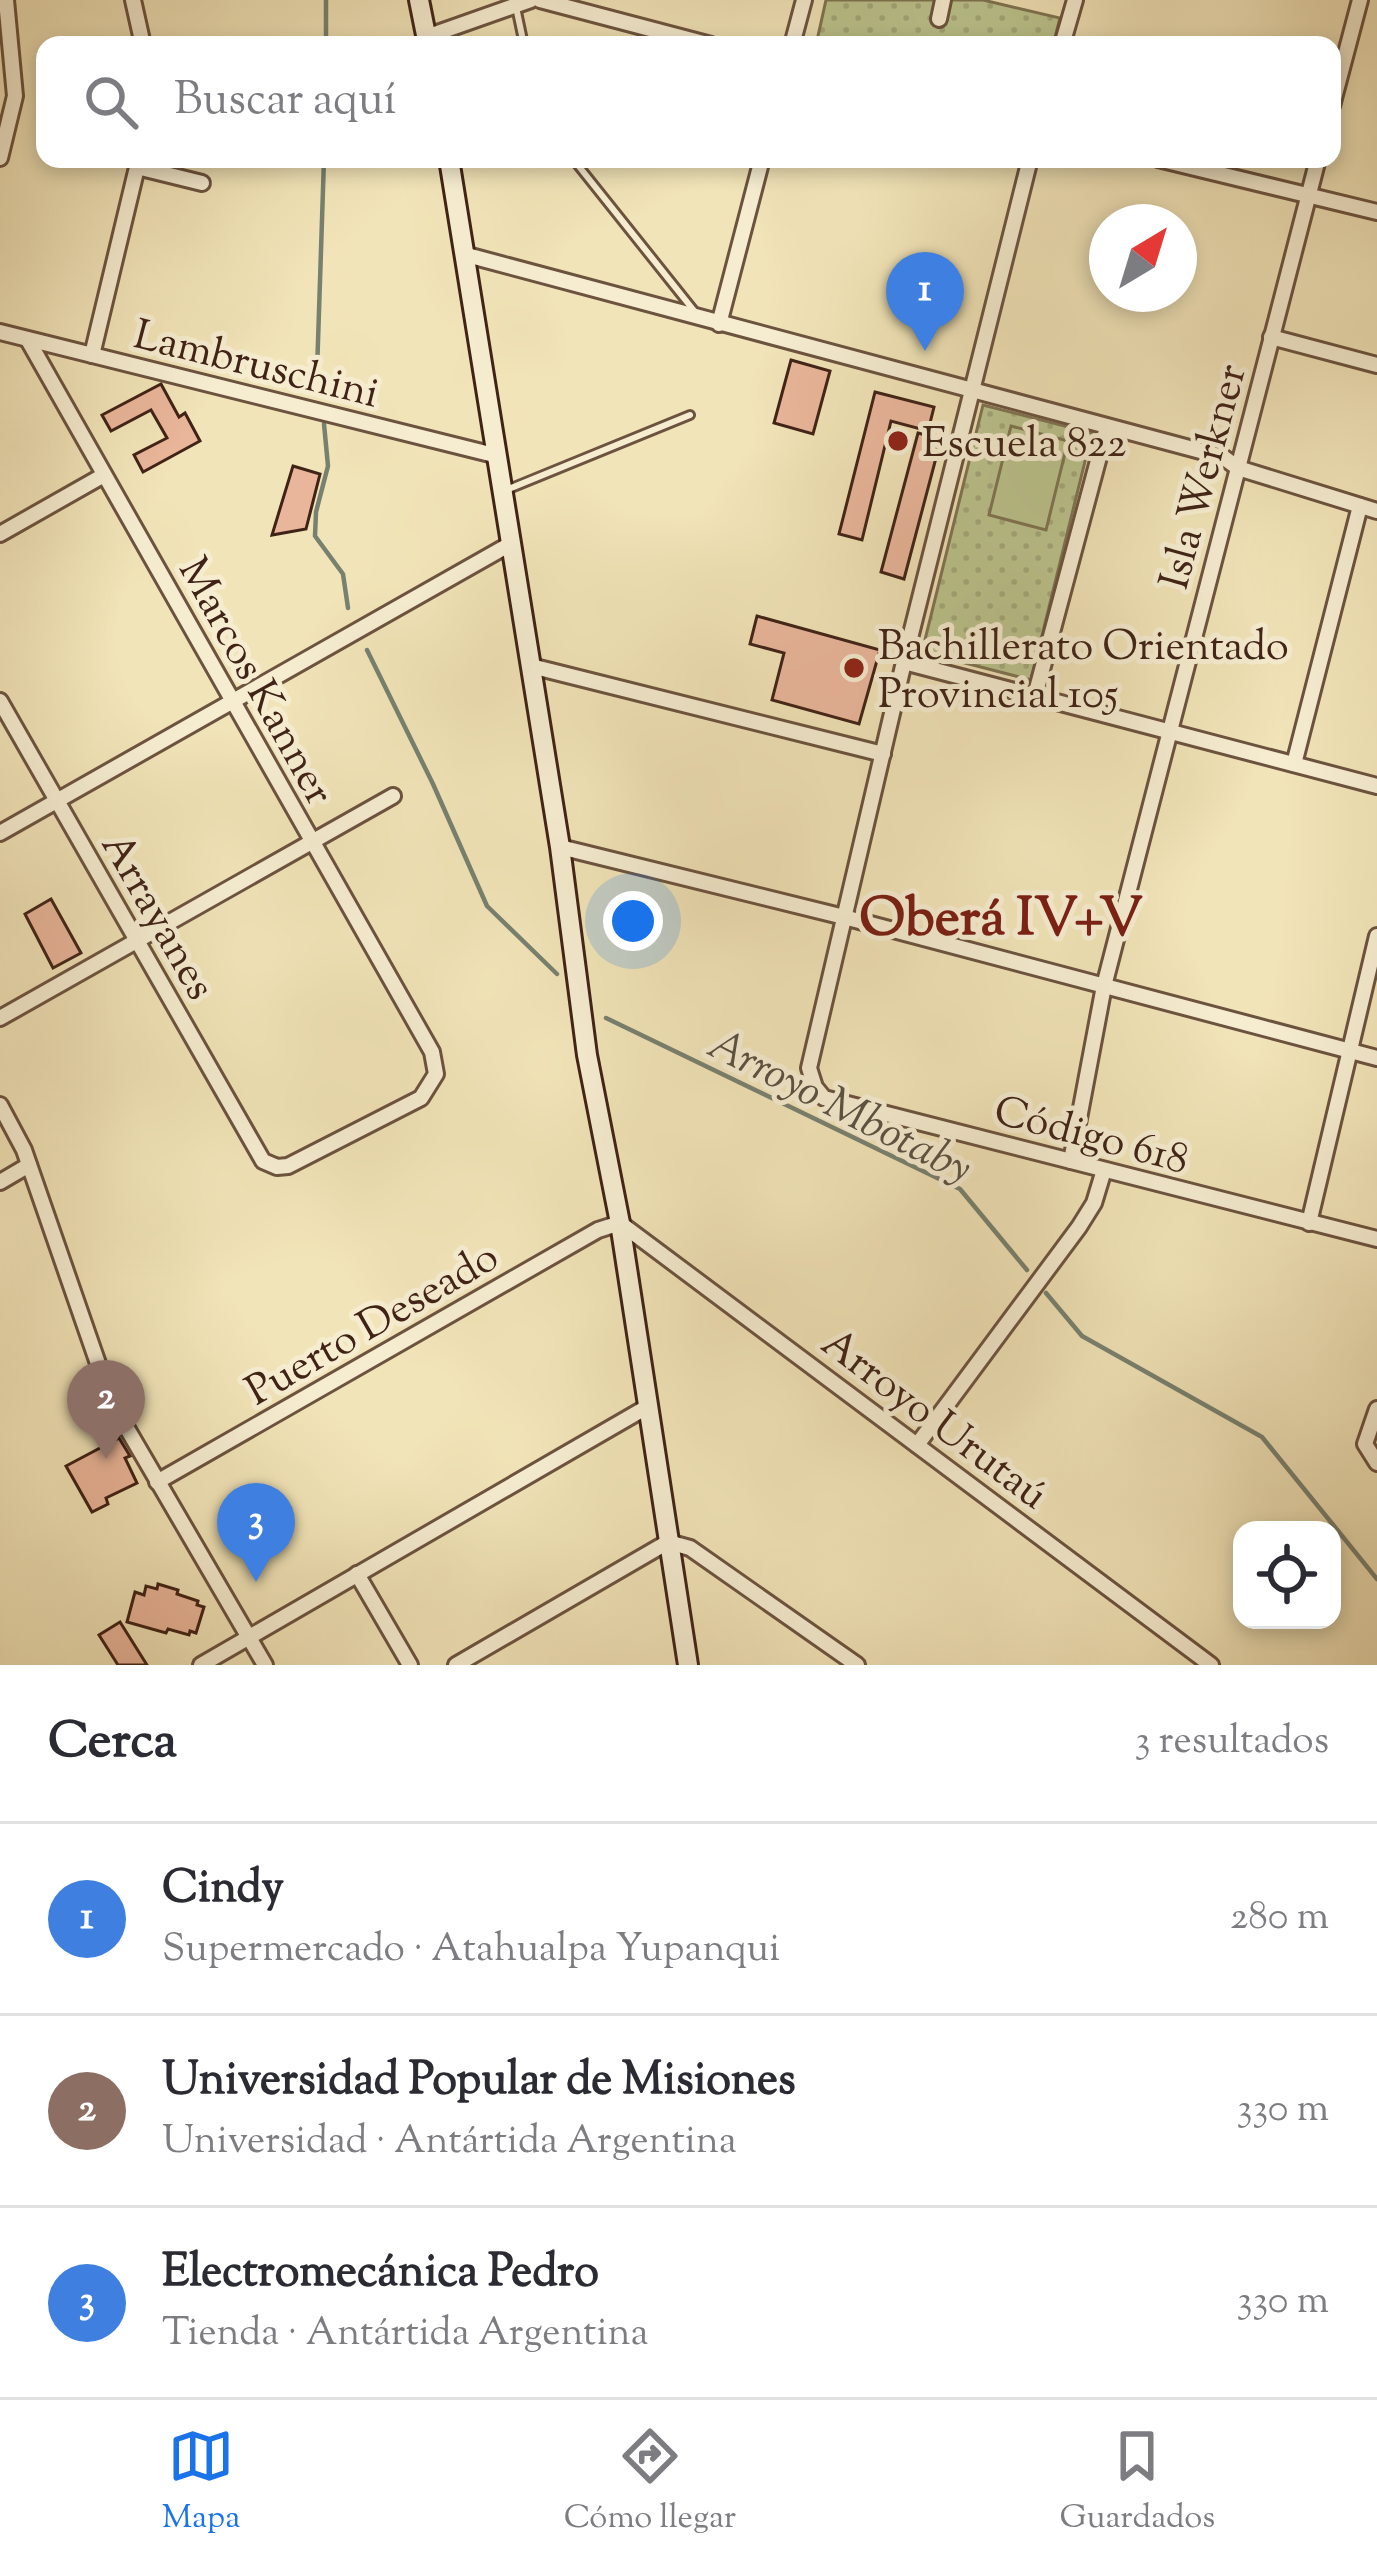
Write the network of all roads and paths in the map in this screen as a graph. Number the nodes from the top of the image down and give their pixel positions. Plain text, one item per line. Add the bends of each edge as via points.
1 (6, 0) edge
2 (134, 0) edge
3 (419, 0) edge
4 (540, 0) edge
5 (804, 0) edge
6 (944, 0) edge
7 (1075, 0) edge
8 (1360, 0) edge
9 (523, 3) edge
10 (938, 19) dead end
11 (141, 36) edge
12 (426, 36) edge
13 (440, 36) edge
14 (524, 36) edge
15 (677, 36) edge
16 (794, 36) edge
17 (1065, 36) edge
18 (1341, 72) edge
19 (0, 158) edge
20 (137, 168) edge
21 (154, 168) edge
22 (451, 168) edge
23 (580, 168) edge
24 (760, 168) edge
25 (1028, 168) edge
26 (1194, 168) edge
27 (1316, 168) edge
28 (202, 183) dead end
29 (1308, 196) junction
30 (1377, 212) edge
31 (467, 255) junction
32 (701, 319) junction
33 (719, 324) junction
34 (0, 332) edge
35 (1271, 338) junction
36 (28, 340) junction
37 (92, 355) junction
38 (1377, 365) edge
39 (974, 391) junction
40 (689, 415) dead end
41 (1107, 427) junction
42 (498, 455) junction
43 (1238, 468) junction
44 (104, 475) junction
45 (504, 491) junction
46 (1360, 506) junction
47 (1377, 511) edge
48 (0, 534) edge
49 (512, 543) junction
50 (904, 662) junction
51 (531, 666) junction
52 (1035, 696) junction
53 (232, 700) junction
54 (0, 701) edge
55 (1168, 731) junction
56 (883, 754) junction
57 (1294, 764) junction
58 (1377, 786) edge
59 (393, 796) dead end
60 (57, 801) junction
61 (0, 833) edge
62 (311, 842) junction
63 (560, 847) junction
64 (844, 917) junction
65 (1377, 936) edge
66 (136, 940) junction
67 (1104, 986) junction
68 (0, 1018) edge
69 (1350, 1050) junction
70 (1377, 1058) edge
71 (0, 1106) edge
72 (263, 1161) joint
73 (1071, 1161) junction
74 (29, 1165) junction
75 (1104, 1170) junction
76 (0, 1182) edge
77 (620, 1223) junction
78 (1309, 1223) junction
79 (1377, 1239) edge
80 (647, 1407) junction
81 (1377, 1409) edge
82 (917, 1445) junction
83 (1377, 1463) edge
84 (157, 1482) junction
85 (668, 1542) junction
86 (357, 1574) junction
87 (249, 1637) junction
88 (201, 1665) edge
89 (265, 1665) edge
90 (410, 1665) edge
91 (456, 1665) edge
92 (688, 1665) edge
93 (857, 1665) edge
94 (1211, 1665) edge

1 - 19 street via 15,96
2 - 11 street
3 - 12 street
4 - 15 street
5 - 16 street
6 - 10 street
7 - 17 street
8 - 18 street
9 - 13 street
9 - 14 lane
20 - 37 street
21 - 28 street
22 - 31 street
23 - 32 lane
24 - 33 street
25 - 39 street
26 - 29 street
27 - 29 street, Isla Werkner
29 - 30 street
29 - 35 street, Isla Werkner
31 - 32 street
31 - 42 street
32 - 33 street
33 - 39 street
34 - 36 street, Lambruschini
35 - 38 street
35 - 43 street, Isla Werkner
36 - 37 street, Lambruschini
36 - 44 street, Marcos Kanner
37 - 42 street, Lambruschini
39 - 41 street
39 - 50 street
40 - 45 lane
41 - 43 street via 1223,457
41 - 52 street
42 - 45 street
43 - 46 street
43 - 55 street, Isla Werkner
44 - 48 street
44 - 53 street, Marcos Kanner
45 - 49 street
46 - 47 street
46 - 57 street
49 - 51 street
49 - 53 street
50 - 52 street
50 - 56 street
51 - 56 street
51 - 63 street
52 - 55 street
53 - 60 street
53 - 62 street, Marcos Kanner
54 - 60 street, Arrayanes
55 - 57 street
55 - 67 street, Isla Werkner
56 - 64 street
57 - 58 street
59 - 62 street
60 - 61 street
60 - 66 street, Arrayanes
62 - 66 street
62 - 72 street, Marcos Kanner via 432,1052 436,1074 421,1097 288,1166
63 - 64 street
63 - 77 street via 587,1055
64 - 67 street
64 - 73 street, Código 618 via 809,1068 814,1087 824,1097
65 - 69 street
66 - 68 street
66 - 72 street, Arrayanes
67 - 69 street
67 - 73 street, Isla Werkner
69 - 70 street
69 - 78 street
71 - 74 street
73 - 75 street, Código 618
74 - 76 street
74 - 84 street via 111,1401
75 - 78 street, Código 618
75 - 82 street via 1079,1226
77 - 80 street
77 - 82 street, Arroyo Urutaú
77 - 84 street, Puerto Deseado
78 - 79 street, Código 618
80 - 85 street
80 - 86 street
81 - 83 street via 1365,1444
82 - 94 street, Arroyo Urutaú
84 - 87 street
85 - 91 street
85 - 92 street
85 - 93 street via 690,1548
86 - 87 street
86 - 90 street
87 - 88 street
87 - 89 street

